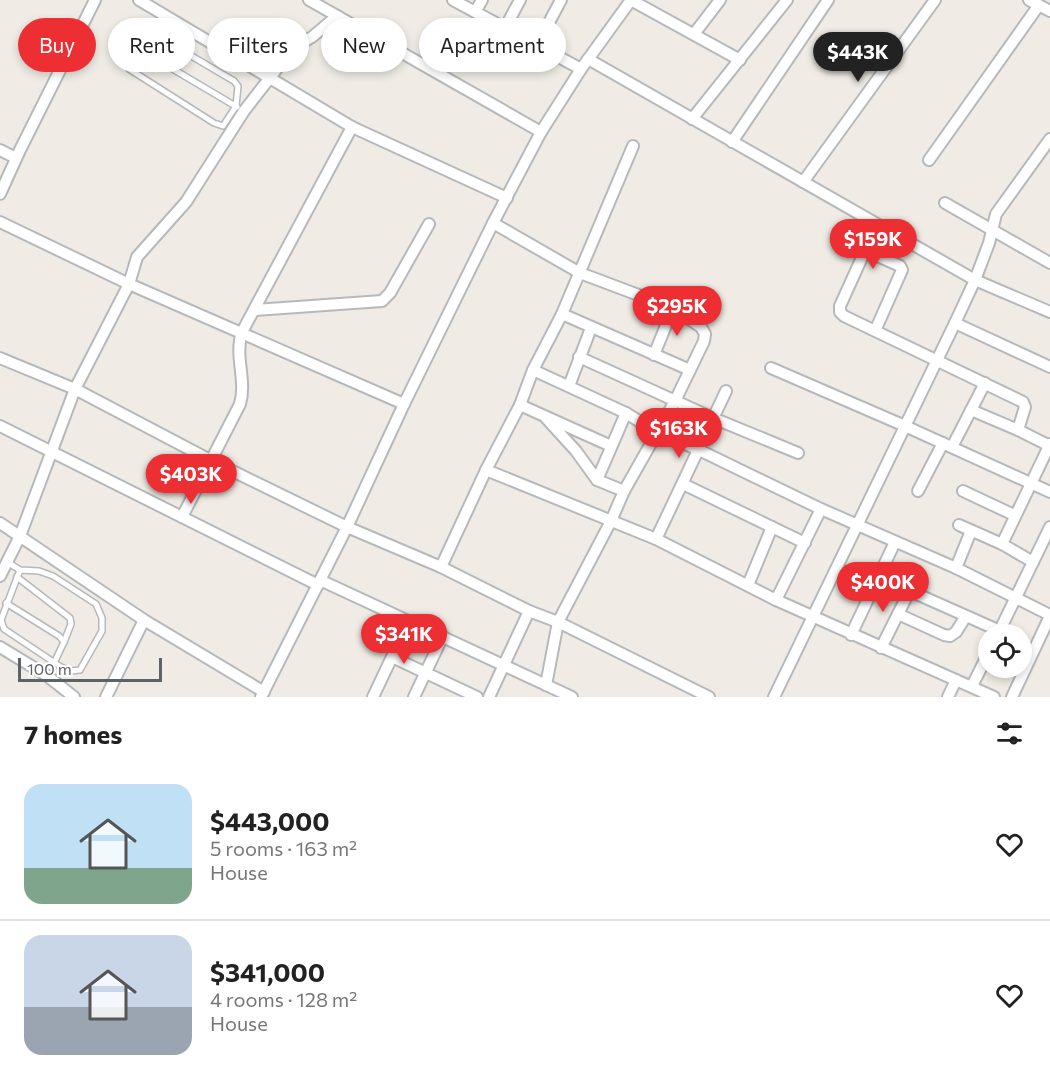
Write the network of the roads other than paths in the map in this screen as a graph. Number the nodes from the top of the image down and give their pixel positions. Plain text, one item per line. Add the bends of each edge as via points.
1 (95, 0) edge
2 (139, 0) edge
3 (309, 0) edge
4 (453, 0) edge
5 (482, 0) edge
6 (520, 0) edge
7 (561, 0) edge
8 (631, 0) edge
9 (720, 0) edge
10 (786, 0) edge
11 (828, 0) edge
12 (935, 0) edge
13 (1043, 6) edge
14 (475, 12) junction
15 (337, 16) junction
16 (486, 18) edge
17 (510, 18) edge
18 (551, 18) edge
19 (694, 34) junction
20 (195, 58) edge
21 (588, 59) junction
22 (740, 60) junction
23 (566, 61) edge
24 (580, 69) junction
25 (134, 72) edge
26 (178, 72) edge
27 (271, 78) junction
28 (240, 109) junction
29 (692, 119) junction
30 (352, 127) junction
31 (541, 132) junction
32 (1050, 139) edge
33 (732, 142) junction
34 (633, 146) dead end
35 (0, 150) edge
36 (16, 158) junction
37 (929, 160) dead end
38 (5, 171) edge
39 (803, 182) junction
40 (0, 194) edge
41 (507, 198) junction
42 (945, 203) dead end
43 (0, 222) edge
44 (493, 223) junction
45 (429, 224) dead end
46 (991, 228) junction
47 (1050, 263) edge
48 (580, 273) junction
49 (975, 280) junction
50 (129, 284) junction
51 (673, 309) junction
52 (255, 310) junction
53 (1050, 312) edge
54 (562, 314) junction
55 (955, 324) junction
56 (591, 328) junction
57 (875, 331) junction
58 (242, 332) junction
59 (654, 355) junction
60 (579, 357) junction
61 (0, 358) edge
62 (937, 361) junction
63 (1050, 367) edge
64 (771, 368) dead end
65 (533, 370) junction
66 (690, 370) junction
67 (985, 383) junction
68 (569, 386) junction
69 (75, 389) junction
70 (726, 391) dead end
71 (675, 401) junction
72 (404, 404) junction
73 (520, 405) junction
74 (971, 410) junction
75 (626, 413) junction
76 (546, 418) junction
77 (713, 418) junction
78 (0, 426) edge
79 (905, 426) junction
80 (1018, 430) junction
81 (658, 434) junction
82 (947, 445) junction
83 (1050, 445) edge
84 (612, 446) junction
85 (699, 450) junction
86 (52, 451) junction
87 (798, 453) dead end
88 (210, 460) junction
89 (486, 470) junction
90 (597, 480) junction
91 (1030, 483) junction
92 (683, 484) junction
93 (624, 491) junction
94 (918, 491) dead end
95 (963, 491) dead end
96 (1050, 492) edge
97 (820, 509) junction
98 (1014, 515) junction
99 (182, 517) junction
100 (611, 521) junction
101 (0, 523) edge
102 (856, 524) junction
103 (959, 525) dead end
104 (772, 526) junction
105 (347, 527) junction
106 (1050, 527) edge
107 (971, 531) junction
108 (20, 536) junction
109 (656, 539) junction
110 (895, 542) junction
111 (805, 543) junction
112 (1002, 544) junction
113 (7, 562) junction
114 (1033, 562) junction
115 (441, 567) junction
116 (956, 568) junction
117 (20, 570) junction
118 (882, 570) junction
119 (0, 576) edge
120 (17, 577) junction
121 (319, 582) junction
122 (748, 585) junction
123 (910, 591) junction
124 (1016, 598) junction
125 (776, 600) junction
126 (6, 603) junction
127 (529, 611) junction
128 (898, 614) junction
129 (813, 615) junction
130 (966, 616) junction
131 (1050, 616) edge
132 (144, 620) junction
133 (409, 621) junction
134 (558, 621) junction
135 (982, 624) edge
136 (1003, 624) edge
137 (851, 635) junction
138 (443, 636) junction
139 (64, 642) junction
140 (0, 647) edge
141 (881, 648) junction
142 (392, 657) junction
143 (54, 663) junction
144 (504, 665) junction
145 (426, 673) junction
146 (978, 674) edge
147 (956, 680) junction
148 (546, 685) junction
149 (972, 686) junction
150 (263, 695) edge
151 (74, 697) edge
152 (106, 697) edge
153 (373, 697) edge
154 (414, 697) edge
155 (477, 697) edge
156 (489, 697) edge
157 (572, 697) edge
158 (709, 697) edge
159 (774, 697) edge
160 (948, 697) edge
161 (994, 697) edge
162 (1012, 697) edge

1 - 36 street
2 - 27 street
3 - 15 street
4 - 14 street
5 - 14 street
6 - 17 street
7 - 18 street
8 - 19 street
8 - 21 street
9 - 19 street
10 - 22 street
11 - 33 street
12 - 39 street
13 - 37 street
14 - 16 street
15 - 27 street via 293,48
15 - 31 street
19 - 22 street
20 - 28 lane via 234,81
21 - 24 street
21 - 29 street
22 - 29 street
23 - 24 street
24 - 31 street
25 - 28 lane via 213,123 223,126
26 - 28 lane
27 - 28 street
27 - 30 street
28 - 50 street via 186,202 137,257
29 - 33 street
30 - 41 street
30 - 52 street
31 - 41 street
32 - 46 street via 1003,202
33 - 39 street
34 - 48 street
35 - 36 street
36 - 38 street
38 - 40 street
39 - 49 street
41 - 44 street
42 - 46 street
43 - 50 street
44 - 48 street
44 - 72 street
45 - 52 street via 382,301
46 - 47 street
46 - 49 street
48 - 51 street
48 - 54 street
49 - 53 street
49 - 55 street
50 - 58 street
50 - 69 street
51 - 59 street
51 - 66 street via 701,327 705,334
52 - 58 street
54 - 56 street
54 - 65 street
55 - 62 street
55 - 63 street
56 - 59 street
56 - 60 street
57 - 57 street via 840,312 864,253 902,270
57 - 62 street
58 - 72 street
58 - 88 street via 244,393
59 - 66 street
60 - 68 street
60 - 71 street
61 - 69 street
62 - 67 street
62 - 79 street
64 - 79 street
65 - 68 street
65 - 73 street
66 - 71 street
67 - 74 street
67 - 80 street via 1023,402
68 - 75 street
69 - 86 street
69 - 88 street
70 - 77 street
71 - 77 street
71 - 81 street
72 - 105 street
73 - 76 street
73 - 89 street
74 - 80 street
74 - 82 street
75 - 81 street
75 - 84 street
76 - 84 street
76 - 90 street
77 - 85 street
77 - 87 street
78 - 86 street
79 - 82 street
79 - 102 street
80 - 83 street
81 - 85 street
81 - 93 street
82 - 91 street
82 - 94 street
83 - 91 street
84 - 90 street
85 - 92 street
85 - 97 street
86 - 99 street
86 - 108 street
88 - 99 street
88 - 105 street
89 - 100 street
89 - 115 street
90 - 93 street
91 - 96 street
91 - 98 street
92 - 104 street
92 - 109 street
93 - 100 street
95 - 98 street
97 - 102 street
97 - 111 street
98 - 112 street
99 - 121 street
100 - 109 street
100 - 134 street
101 - 108 street
102 - 110 street
102 - 129 street
103 - 107 street
104 - 111 street
104 - 122 street
105 - 115 street
105 - 121 street
106 - 114 street
107 - 112 street
107 - 116 street
108 - 113 street
108 - 132 street
109 - 122 street
110 - 116 street
110 - 118 street
111 - 125 street
112 - 114 street
113 - 117 lane
113 - 119 street
114 - 124 street
115 - 127 street
116 - 124 street
117 - 120 lane
117 - 143 lane via 53,576 96,604 102,618 102,631 80,670 71,671
118 - 123 street via 911,580
118 - 137 street
120 - 126 lane
120 - 139 lane via 70,618
121 - 133 street
121 - 150 street
122 - 125 street
123 - 128 street
123 - 130 street
124 - 131 street
124 - 136 street
125 - 129 street
126 - 139 lane
126 - 143 lane via 0,620 4,629
127 - 134 street
127 - 144 street
128 - 130 street via 950,636
128 - 141 street
129 - 137 street
129 - 159 street
130 - 135 street
131 - 162 street
132 - 150 street
132 - 152 street
133 - 138 street
133 - 142 street
134 - 148 street
134 - 158 street
137 - 141 street
138 - 144 street
138 - 145 street
139 - 143 lane
140 - 151 street
141 - 147 street
142 - 145 street
142 - 153 street
144 - 148 street
144 - 156 street
145 - 154 street
145 - 155 street
146 - 149 street
147 - 149 street
147 - 160 street
148 - 157 street
149 - 161 street

